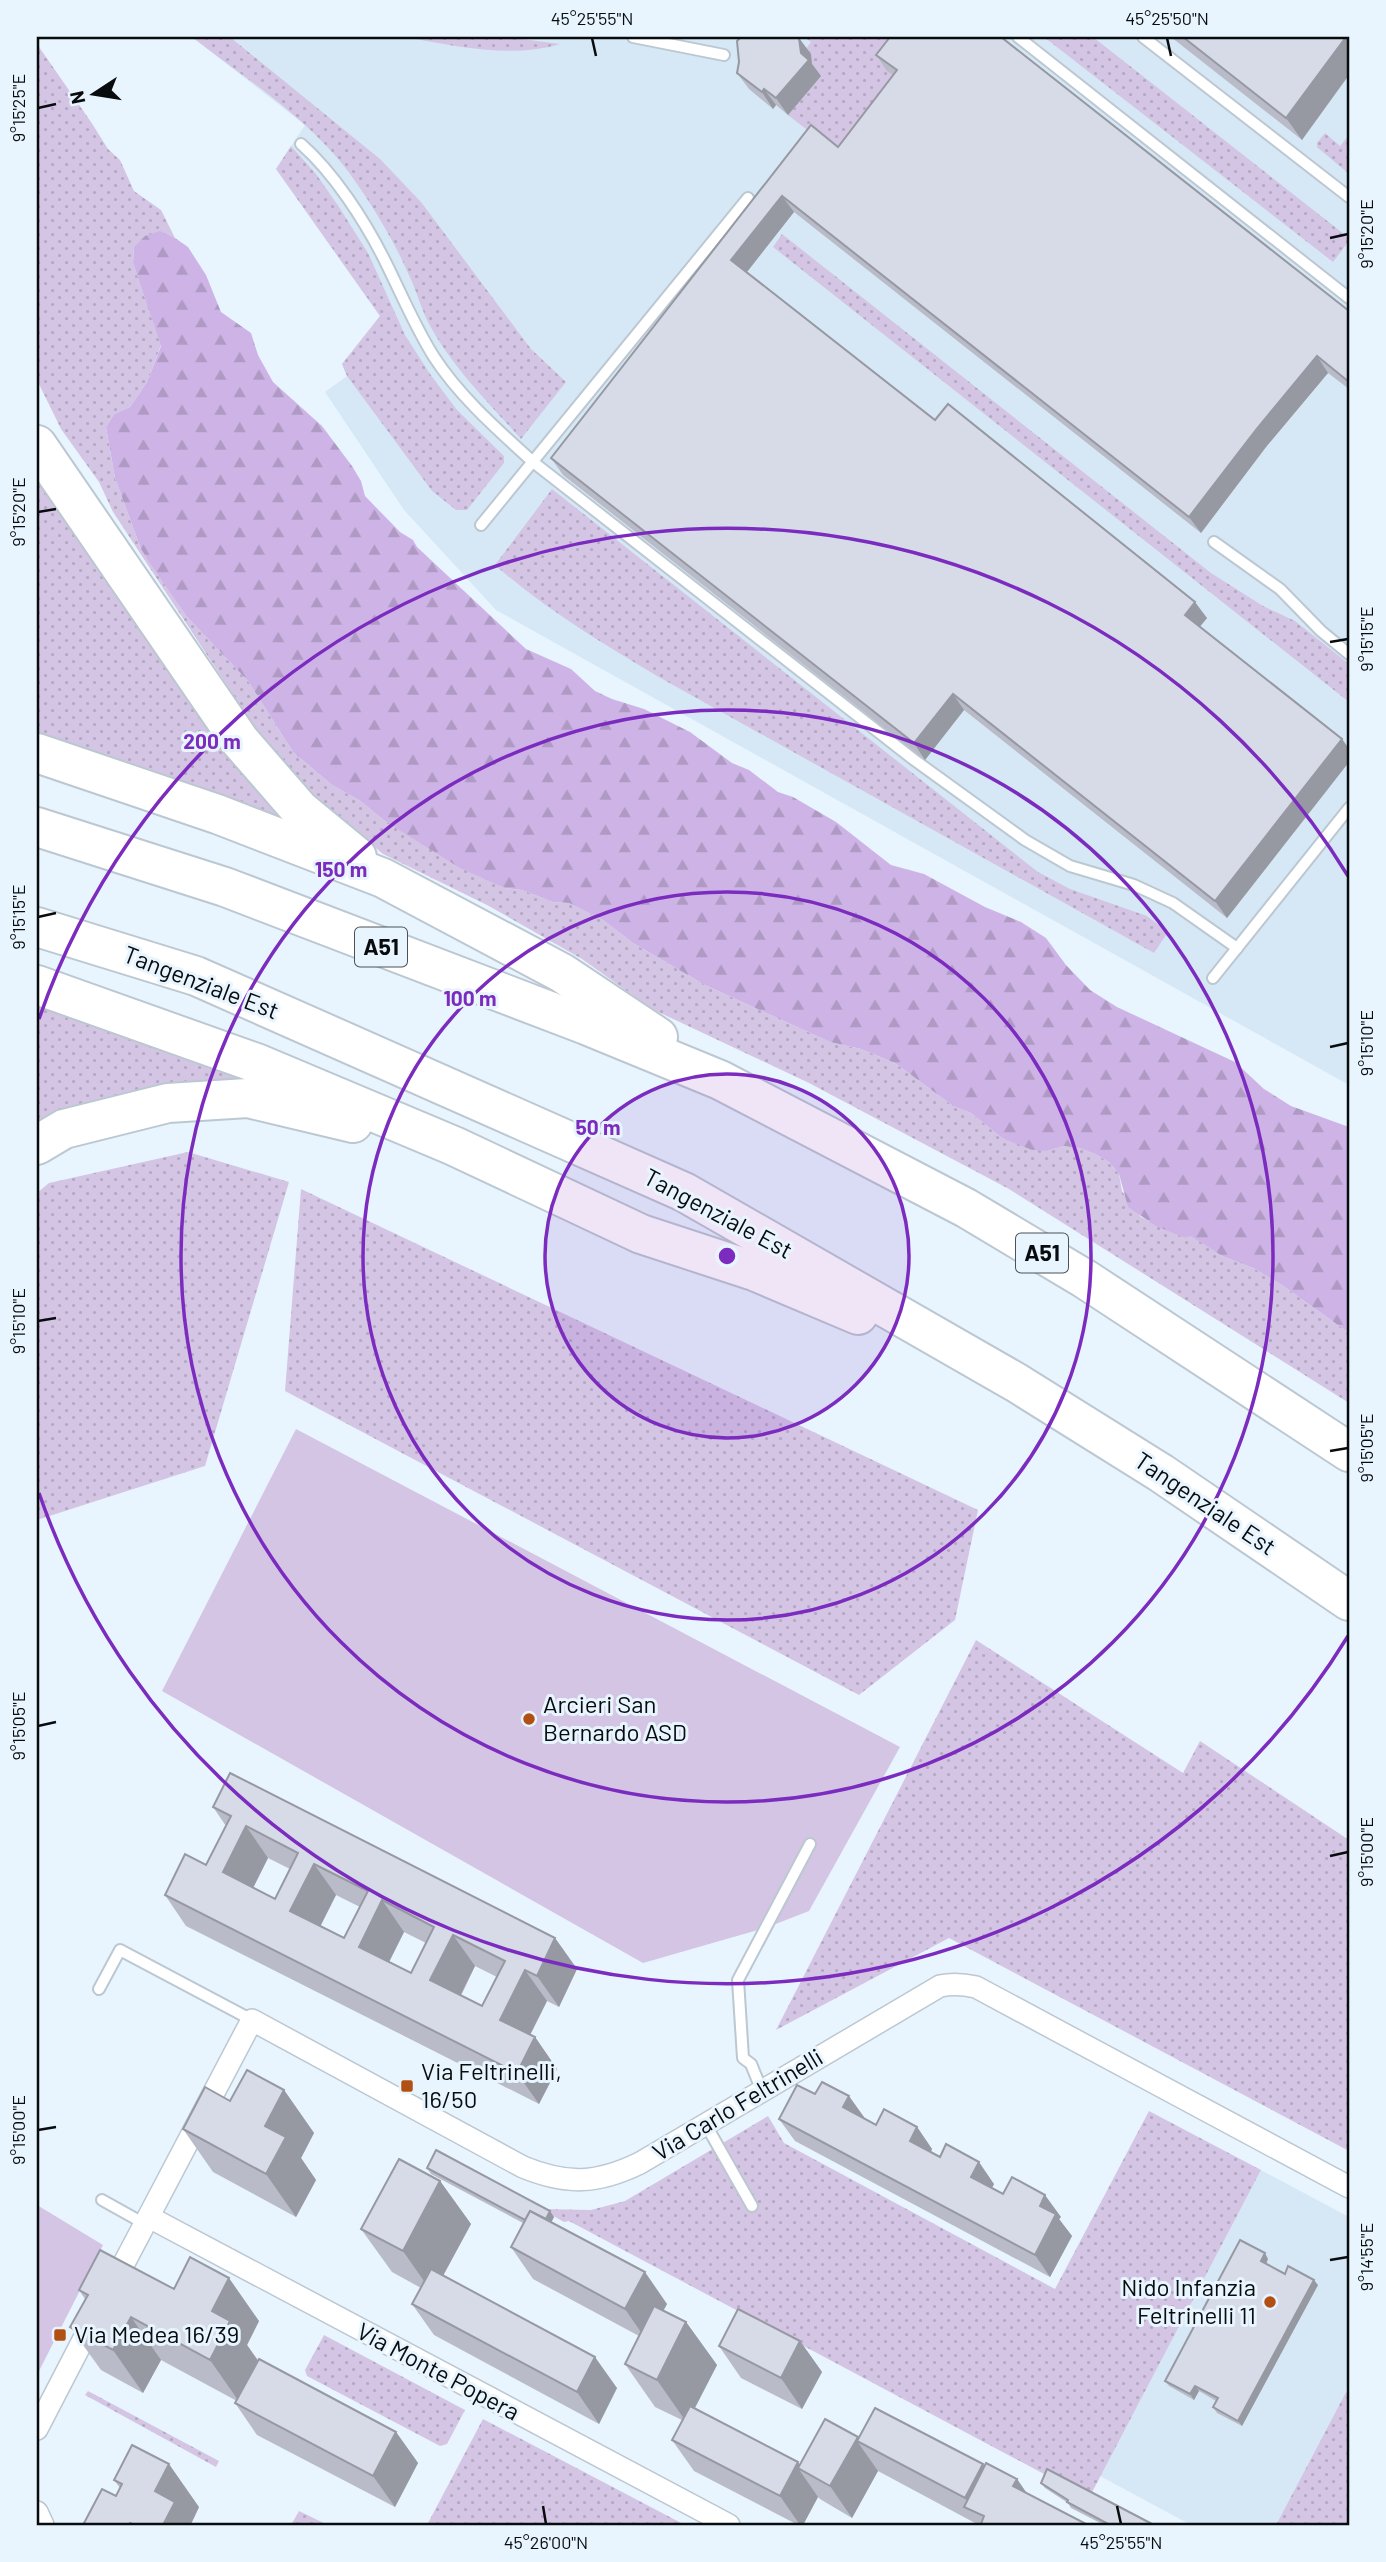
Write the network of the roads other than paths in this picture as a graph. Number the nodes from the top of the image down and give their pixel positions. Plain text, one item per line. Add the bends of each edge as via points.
1 (633, 37) edge
2 (1018, 37) edge
3 (1143, 37) edge
4 (724, 55) dead end
5 (301, 144) dead end
6 (1349, 197) edge
7 (748, 198) dead end
8 (1349, 299) edge
9 (37, 445) edge
10 (533, 462) junction
11 (481, 525) dead end
12 (1214, 542) dead end
13 (1349, 654) edge
14 (37, 754) edge
15 (1349, 808) edge
16 (37, 827) edge
17 (383, 878) junction
18 (37, 927) edge
19 (1237, 948) junction
20 (1213, 978) dead end
21 (37, 985) edge
22 (720, 1080) junction
23 (37, 1145) edge
24 (454, 1146) junction
25 (1017, 1383) junction
26 (1349, 1452) edge
27 (1349, 1601) edge
28 (810, 1844) dead end
29 (99, 1989) dead end
30 (252, 2020) junction
31 (762, 2091) junction
32 (706, 2124) junction
33 (1349, 2187) edge
34 (102, 2200) dead end
35 (752, 2206) dead end
36 (147, 2220) junction
37 (39, 2420) edge
38 (37, 2512) edge
39 (43, 2525) edge
40 (729, 2525) edge

1 - 4 lane
2 - 8 lane
3 - 6 lane
5 - 10 lane via 320,160 350,203 435,358 485,418
7 - 10 lane
9 - 17 highway via 240,741 300,810
10 - 11 lane
10 - 19 lane via 913,759 1025,840 1070,866 1134,885 1173,903
12 - 13 lane via 1280,589
14 - 17 highway via 217,814
15 - 19 lane
16 - 22 highway, A51 via 225,887
17 - 22 highway via 562,973
18 - 25 highway, Tangenziale Est via 195,976 684,1192
19 - 20 lane
21 - 24 highway via 259,1064
22 - 26 highway, A51 via 978,1215 1086,1279
23 - 24 highway via 64,1129 168,1103 248,1098
24 - 25 highway via 641,1234 754,1271
25 - 27 highway, Tangenziale Est via 1161,1473
28 - 31 lane via 738,1980 743,2058 751,2064
29 - 30 lane, Via Carlo Feltrinelli via 120,1950
30 - 32 street, Via Carlo Feltrinelli via 547,2177 595,2180 619,2174
30 - 36 street
31 - 32 street, Via Carlo Feltrinelli
31 - 33 street, Via Carlo Feltrinelli via 940,1986 955,1983 976,1987
32 - 35 lane
34 - 36 lane
36 - 37 street
36 - 40 street, Via Monte Popera
38 - 39 street

